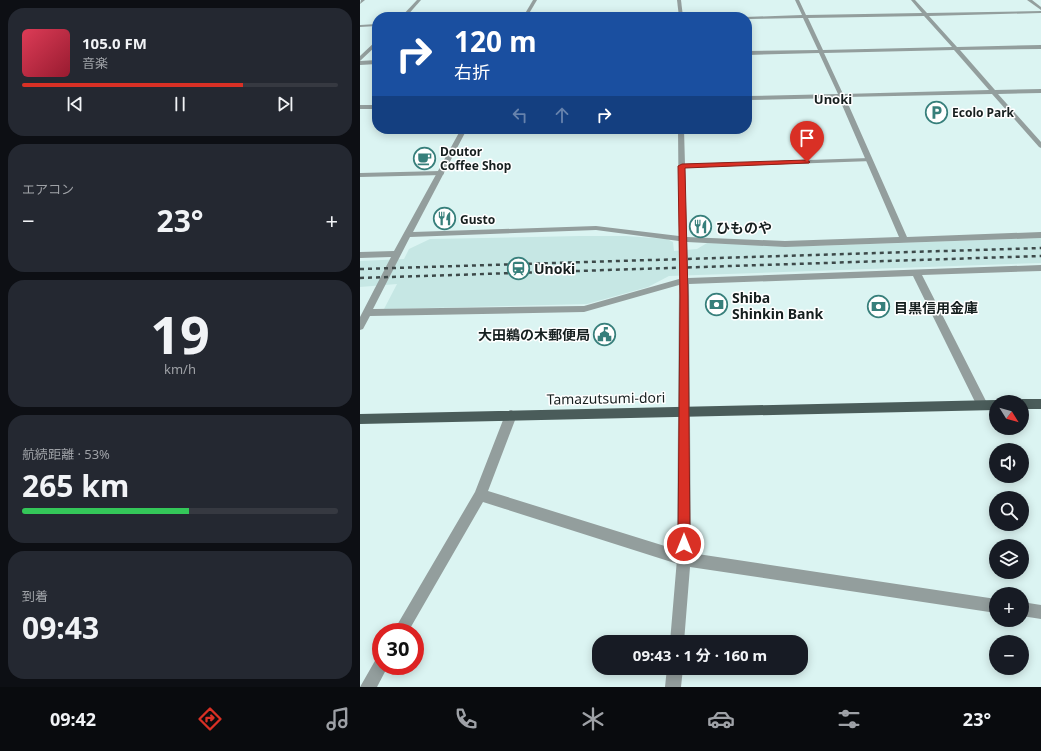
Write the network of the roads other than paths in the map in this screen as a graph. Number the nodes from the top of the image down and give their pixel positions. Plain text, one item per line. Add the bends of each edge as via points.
1 (363, 0) edge
2 (419, 0) edge
3 (535, 0) edge
4 (679, 0) edge
5 (797, 0) edge
6 (913, 0) edge
7 (1029, 0) edge
8 (360, 3) edge
9 (1041, 9) edge
10 (407, 12) edge
11 (528, 12) edge
12 (680, 12) edge
13 (1041, 12) edge
14 (926, 15) junction
15 (805, 17) junction
16 (752, 18) edge
17 (360, 26) edge
18 (372, 26) edge
19 (372, 47) edge
20 (1041, 47) edge
21 (954, 48) junction
22 (821, 51) junction
23 (752, 53) edge
24 (360, 59) edge
25 (372, 62) edge
26 (360, 63) edge
27 (1041, 91) edge
28 (993, 92) junction
29 (841, 96) junction
30 (752, 98) edge
31 (360, 107) edge
32 (372, 107) edge
33 (461, 134) edge
34 (681, 134) edge
35 (1041, 146) edge
36 (870, 160) junction
37 (682, 166) junction
38 (440, 173) junction
39 (360, 175) edge
40 (407, 235) junction
41 (1041, 235) edge
42 (682, 239) junction
43 (904, 240) junction
44 (397, 254) junction
45 (360, 255) edge
46 (1041, 268) edge
47 (916, 272) junction
48 (684, 281) junction
49 (367, 313) junction
50 (360, 326) edge
51 (1029, 404) edge
52 (1041, 404) edge
53 (982, 405) junction
54 (989, 405) edge
55 (684, 411) junction
56 (511, 415) junction
57 (360, 419) edge
58 (480, 494) junction
59 (684, 559) junction
60 (989, 605) edge
61 (1029, 610) edge
62 (1041, 612) edge
63 (405, 623) edge
64 (678, 635) edge
65 (375, 675) edge
66 (674, 675) edge
67 (368, 687) edge
68 (673, 687) edge

1 - 8 street
2 - 10 street
3 - 11 street
4 - 12 street
5 - 15 street
6 - 14 street
7 - 9 street
13 - 14 street
14 - 15 street
14 - 21 street
15 - 16 street
15 - 22 street
17 - 18 street
19 - 24 street
20 - 21 street
21 - 22 street
21 - 28 street
22 - 23 street
22 - 29 street
25 - 26 street
27 - 28 street
28 - 29 street
28 - 35 street
29 - 30 street
29 - 36 street
31 - 32 street
33 - 38 street
34 - 37 street
36 - 37 street
36 - 43 street
37 - 42 street
38 - 39 street
38 - 40 street
40 - 42 street via 596,228
40 - 44 street
41 - 43 street
42 - 43 street via 785,244
42 - 48 street
44 - 45 street
44 - 49 street
46 - 47 street
47 - 48 street
47 - 53 street
48 - 49 street via 584,309
48 - 55 street
49 - 50 street
51 - 52 main road
53 - 54 main road, Tamazutsumi-dori
53 - 55 main road, Tamazutsumi-dori
55 - 56 main road, Tamazutsumi-dori
55 - 59 street
56 - 57 main road, Tamazutsumi-dori
56 - 58 street
58 - 59 street
58 - 63 street
59 - 60 street
59 - 64 street
61 - 62 street
65 - 67 street
66 - 68 street

